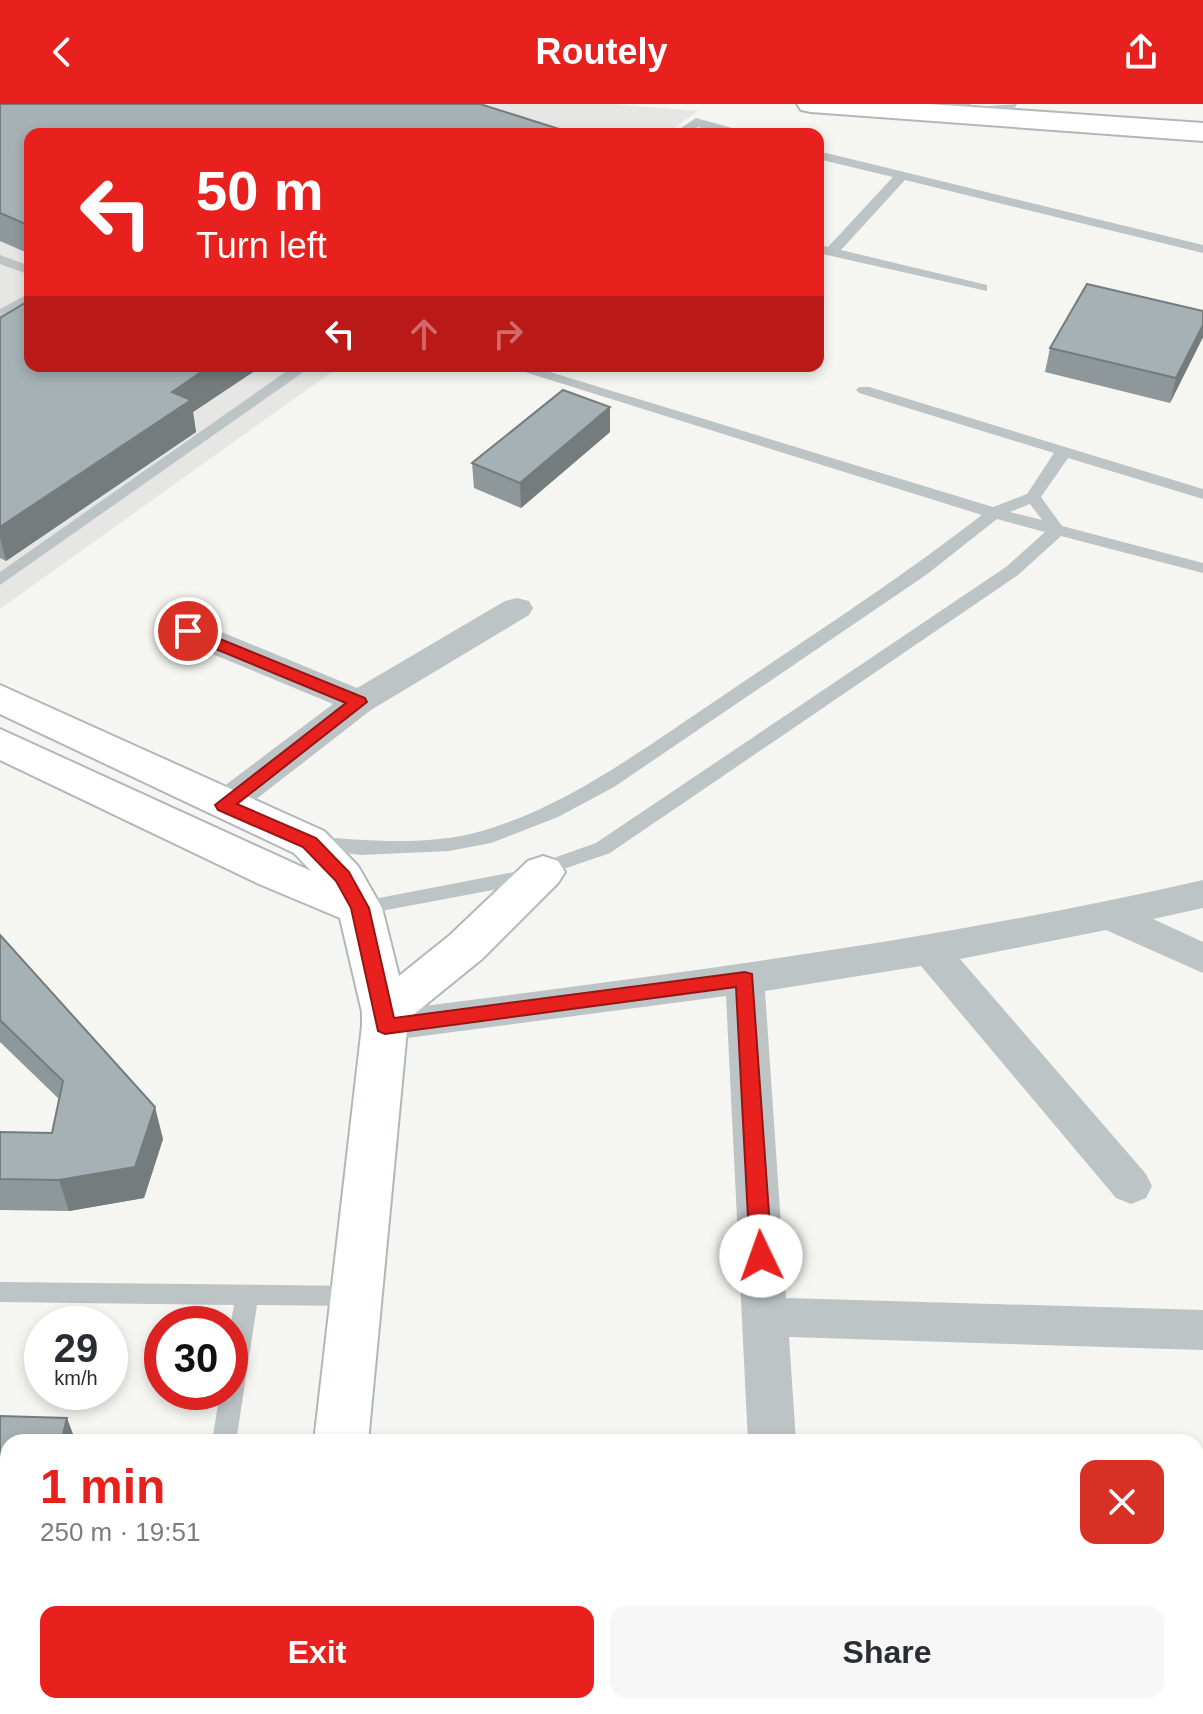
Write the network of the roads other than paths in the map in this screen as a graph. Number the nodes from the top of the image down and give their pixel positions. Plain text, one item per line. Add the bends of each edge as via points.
1 (811, 104) edge
2 (1005, 104) edge
3 (963, 110) edge
4 (688, 128) edge
5 (717, 128) edge
6 (1203, 132) edge
7 (824, 156) edge
8 (903, 175) junction
9 (1203, 249) edge
10 (824, 251) edge
11 (0, 259) edge
12 (24, 269) edge
13 (982, 288) dead end
14 (24, 301) edge
15 (0, 315) edge
16 (295, 372) edge
17 (534, 372) edge
18 (864, 390) dead end
19 (1064, 451) junction
20 (1203, 494) edge
21 (1033, 497) junction
22 (994, 513) junction
23 (1057, 530) junction
24 (1203, 568) edge
25 (0, 580) edge
26 (517, 608) dead end
27 (188, 631) dead end
28 (0, 698) edge
29 (359, 702) junction
30 (0, 743) edge
31 (224, 805) junction
32 (309, 842) junction
33 (543, 872) junction
34 (1203, 894) edge
35 (360, 908) junction
36 (1112, 917) junction
37 (930, 951) junction
38 (1203, 958) edge
39 (745, 979) junction
40 (385, 1019) junction
41 (1131, 1186) dead end
42 (0, 1292) edge
43 (247, 1295) junction
44 (357, 1296) junction
45 (765, 1317) junction
46 (1203, 1330) edge
47 (225, 1434) edge
48 (342, 1434) edge
49 (772, 1434) edge

1 - 3 street
2 - 3 street
3 - 6 street
4 - 5 lane via 696,122
7 - 8 lane
8 - 9 lane
8 - 10 lane
10 - 13 lane
11 - 12 lane
14 - 15 lane
16 - 25 lane
17 - 22 lane
18 - 19 lane
19 - 20 lane
19 - 21 lane
21 - 22 lane
21 - 23 lane
22 - 23 lane
22 - 32 lane via 920,571 633,764 551,812 484,838 449,844 361,848
23 - 24 lane
23 - 33 lane via 1012,571 603,848
26 - 29 street
27 - 29 street
28 - 31 street
29 - 31 street
30 - 35 street via 274,873
31 - 32 street
32 - 35 street via 343,877
33 - 35 lane
33 - 40 street
34 - 36 street
35 - 40 street
36 - 37 street
36 - 38 street
37 - 39 street
37 - 41 street
39 - 40 street
39 - 45 street
40 - 44 street
42 - 43 lane
43 - 44 lane
43 - 47 lane
44 - 48 street
45 - 46 street
45 - 49 street

